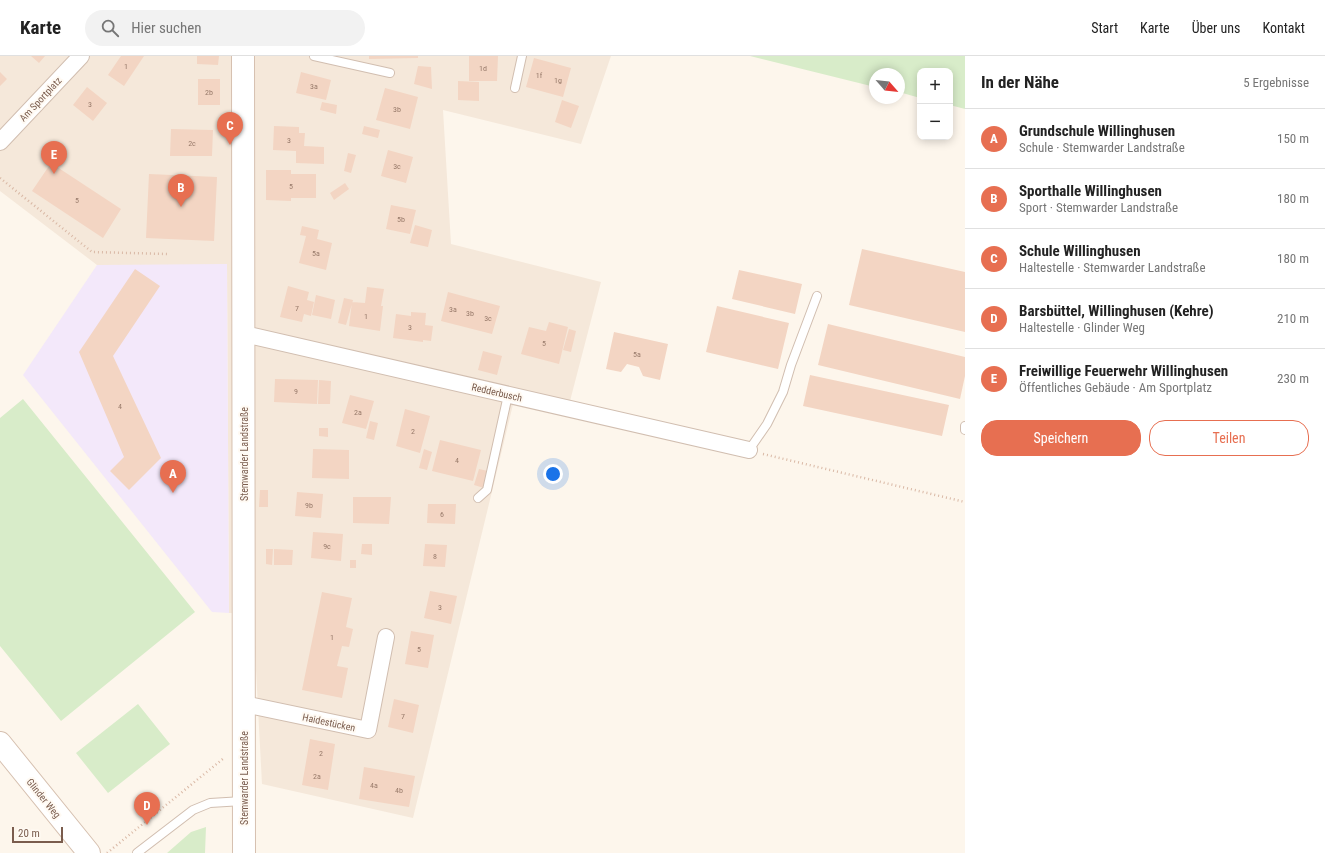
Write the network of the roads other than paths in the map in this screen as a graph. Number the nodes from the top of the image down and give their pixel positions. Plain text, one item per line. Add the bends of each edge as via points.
1 (81, 56) edge
2 (243, 56) edge
3 (314, 56) edge
4 (522, 56) edge
5 (390, 73) dead end
6 (515, 88) dead end
7 (0, 142) edge
8 (816, 296) dead end
9 (244, 334) junction
10 (508, 395) junction
11 (965, 426) edge
12 (965, 430) edge
13 (749, 450) joint
14 (478, 498) dead end
15 (386, 637) dead end
16 (244, 704) junction
17 (0, 743) edge
18 (244, 801) junction
19 (88, 853) edge
20 (137, 853) edge
21 (244, 853) edge

1 - 7 street, Am Sportplatz
2 - 9 street, Stemwarder Landstraße
3 - 5 lane
4 - 6 lane
8 - 13 lane via 783,392 767,424
9 - 10 street, Redderbusch
9 - 16 street, Stemwarder Landstraße
10 - 13 street, Redderbusch
10 - 14 lane via 487,490
11 - 12 lane
15 - 16 street, Haidestücken via 368,730
16 - 18 street, Stemwarder Landstraße
17 - 19 street, Glinder Weg
18 - 20 lane via 210,803 193,810
18 - 21 street, Stemwarder Landstraße

